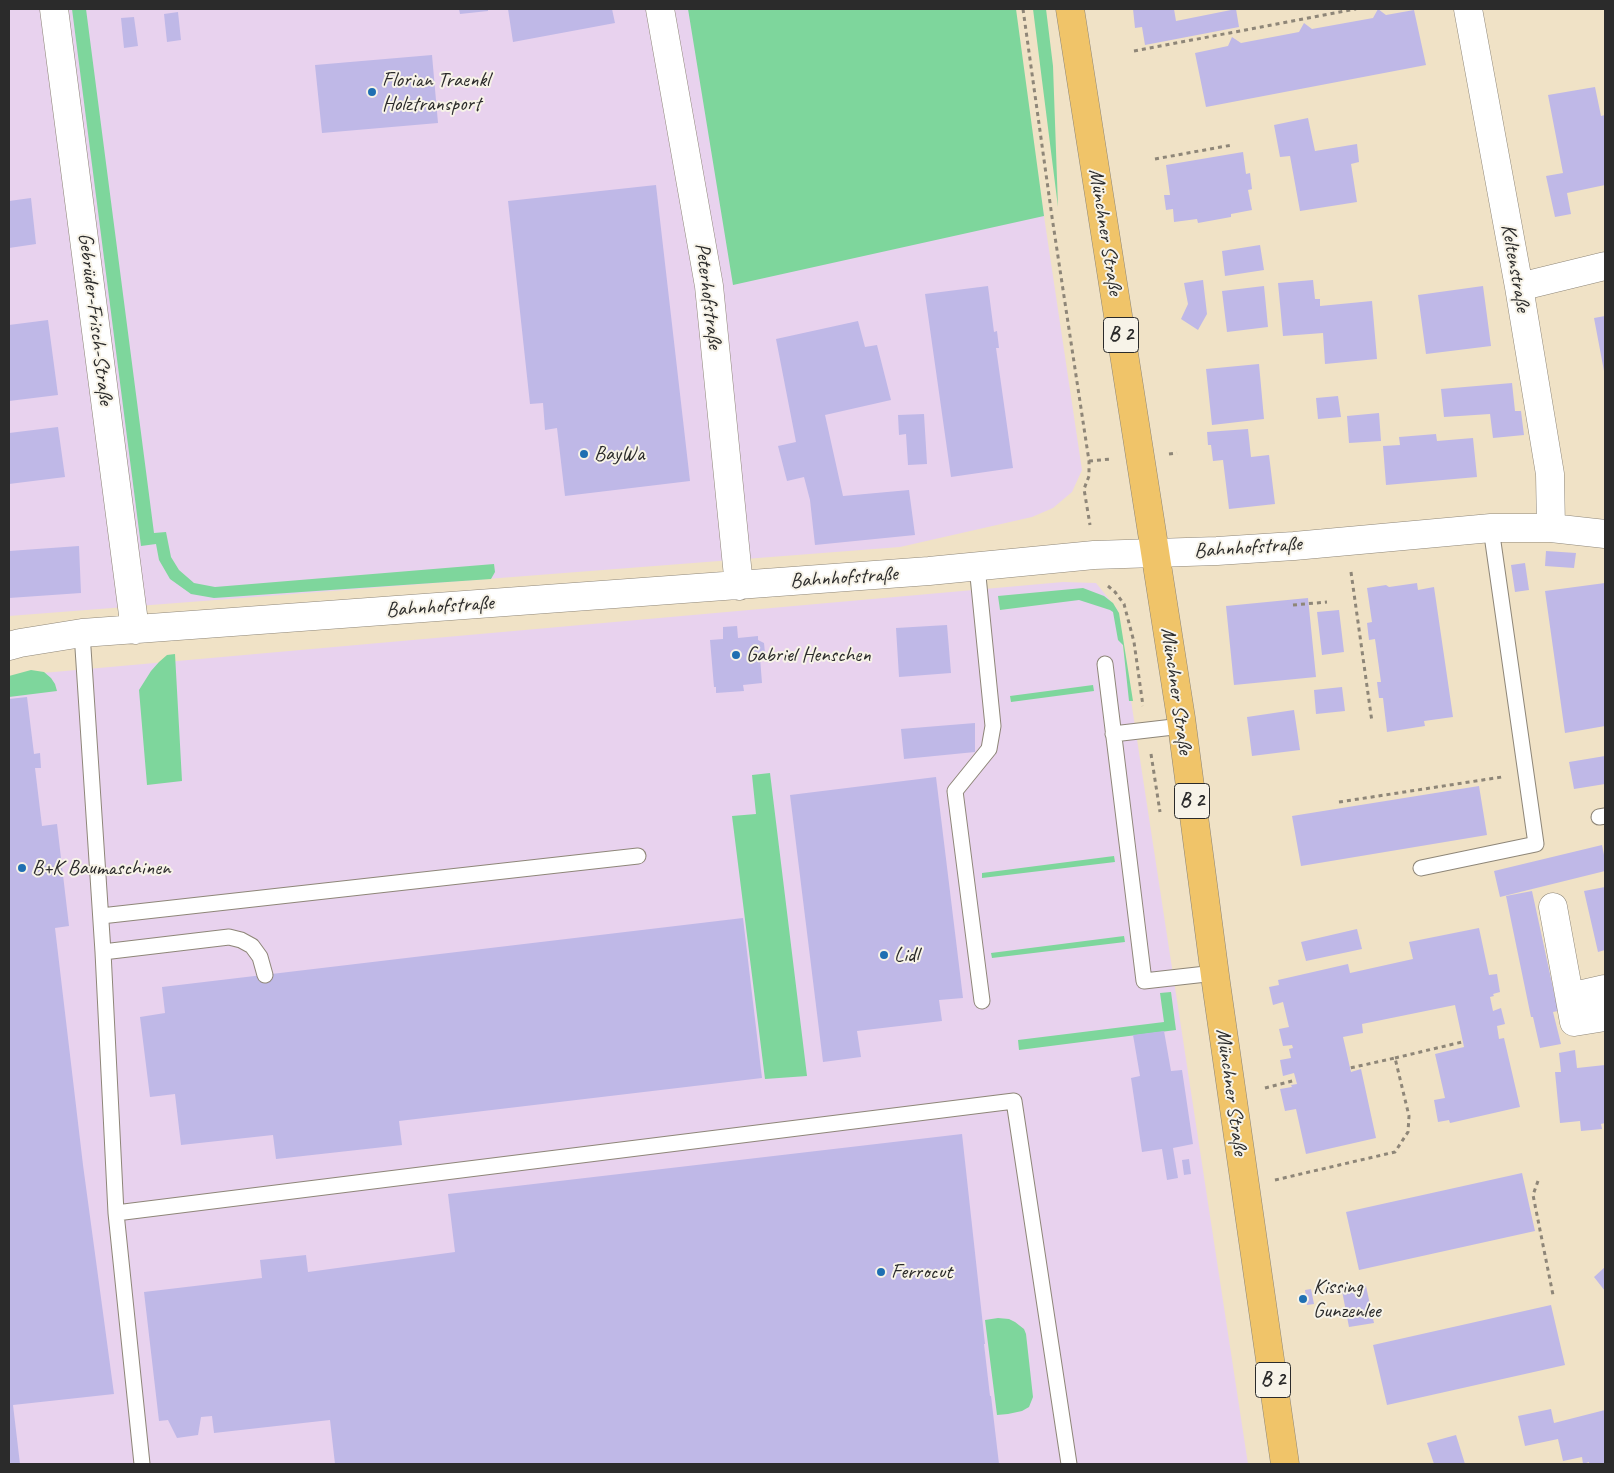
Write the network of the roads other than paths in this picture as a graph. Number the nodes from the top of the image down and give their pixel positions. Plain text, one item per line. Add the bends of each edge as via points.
1 (54, 9) edge
2 (660, 9) edge
3 (1070, 9) edge
4 (1468, 9) edge
5 (1605, 266) edge
6 (1519, 287) junction
7 (1491, 528) junction
8 (1551, 528) junction
9 (1605, 534) edge
10 (1156, 553) junction
11 (978, 566) junction
12 (739, 586) junction
13 (135, 630) junction
14 (82, 634) junction
15 (9, 646) edge
16 (1105, 664) dead end
17 (1182, 726) junction
18 (1113, 734) junction
19 (638, 856) dead end
20 (1421, 868) dead end
21 (1553, 907) dead end
22 (101, 916) junction
23 (103, 952) junction
24 (1214, 973) junction
25 (265, 975) dead end
26 (1605, 989) edge
27 (1570, 997) junction
28 (982, 1001) dead end
29 (1605, 1017) edge
30 (116, 1213) junction
31 (142, 1464) edge
32 (1069, 1464) edge
33 (1285, 1464) edge

1 - 13 street, Gebrüder-Frisch-Straße
2 - 12 street, Peterhofstraße via 708,286
3 - 10 main road, Münchner Straße / B 2
4 - 6 street, Keltenstraße
5 - 6 street
6 - 8 street, Keltenstraße via 1550,474
7 - 8 street, Bahnhofstraße
7 - 10 street, Bahnhofstraße via 1217,551
7 - 20 lane via 1536,844
8 - 9 street, Bahnhofstraße
10 - 11 street, Bahnhofstraße via 1080,556
10 - 17 main road, Münchner Straße / B 2
11 - 12 street, Bahnhofstraße
11 - 28 lane via 993,726 989,749 955,791
12 - 13 street, Bahnhofstraße
13 - 14 street, Bahnhofstraße
14 - 15 street, Bahnhofstraße
14 - 22 lane
16 - 18 lane
17 - 18 lane
17 - 24 main road, Münchner Straße / B 2
18 - 24 lane via 1144,981
19 - 22 lane
21 - 27 street
22 - 23 lane
23 - 25 lane via 229,937 252,946 260,957
23 - 30 lane
24 - 33 main road, Münchner Straße / B 2
26 - 27 street
27 - 29 street via 1574,1022
30 - 31 lane
30 - 32 lane via 1014,1101

